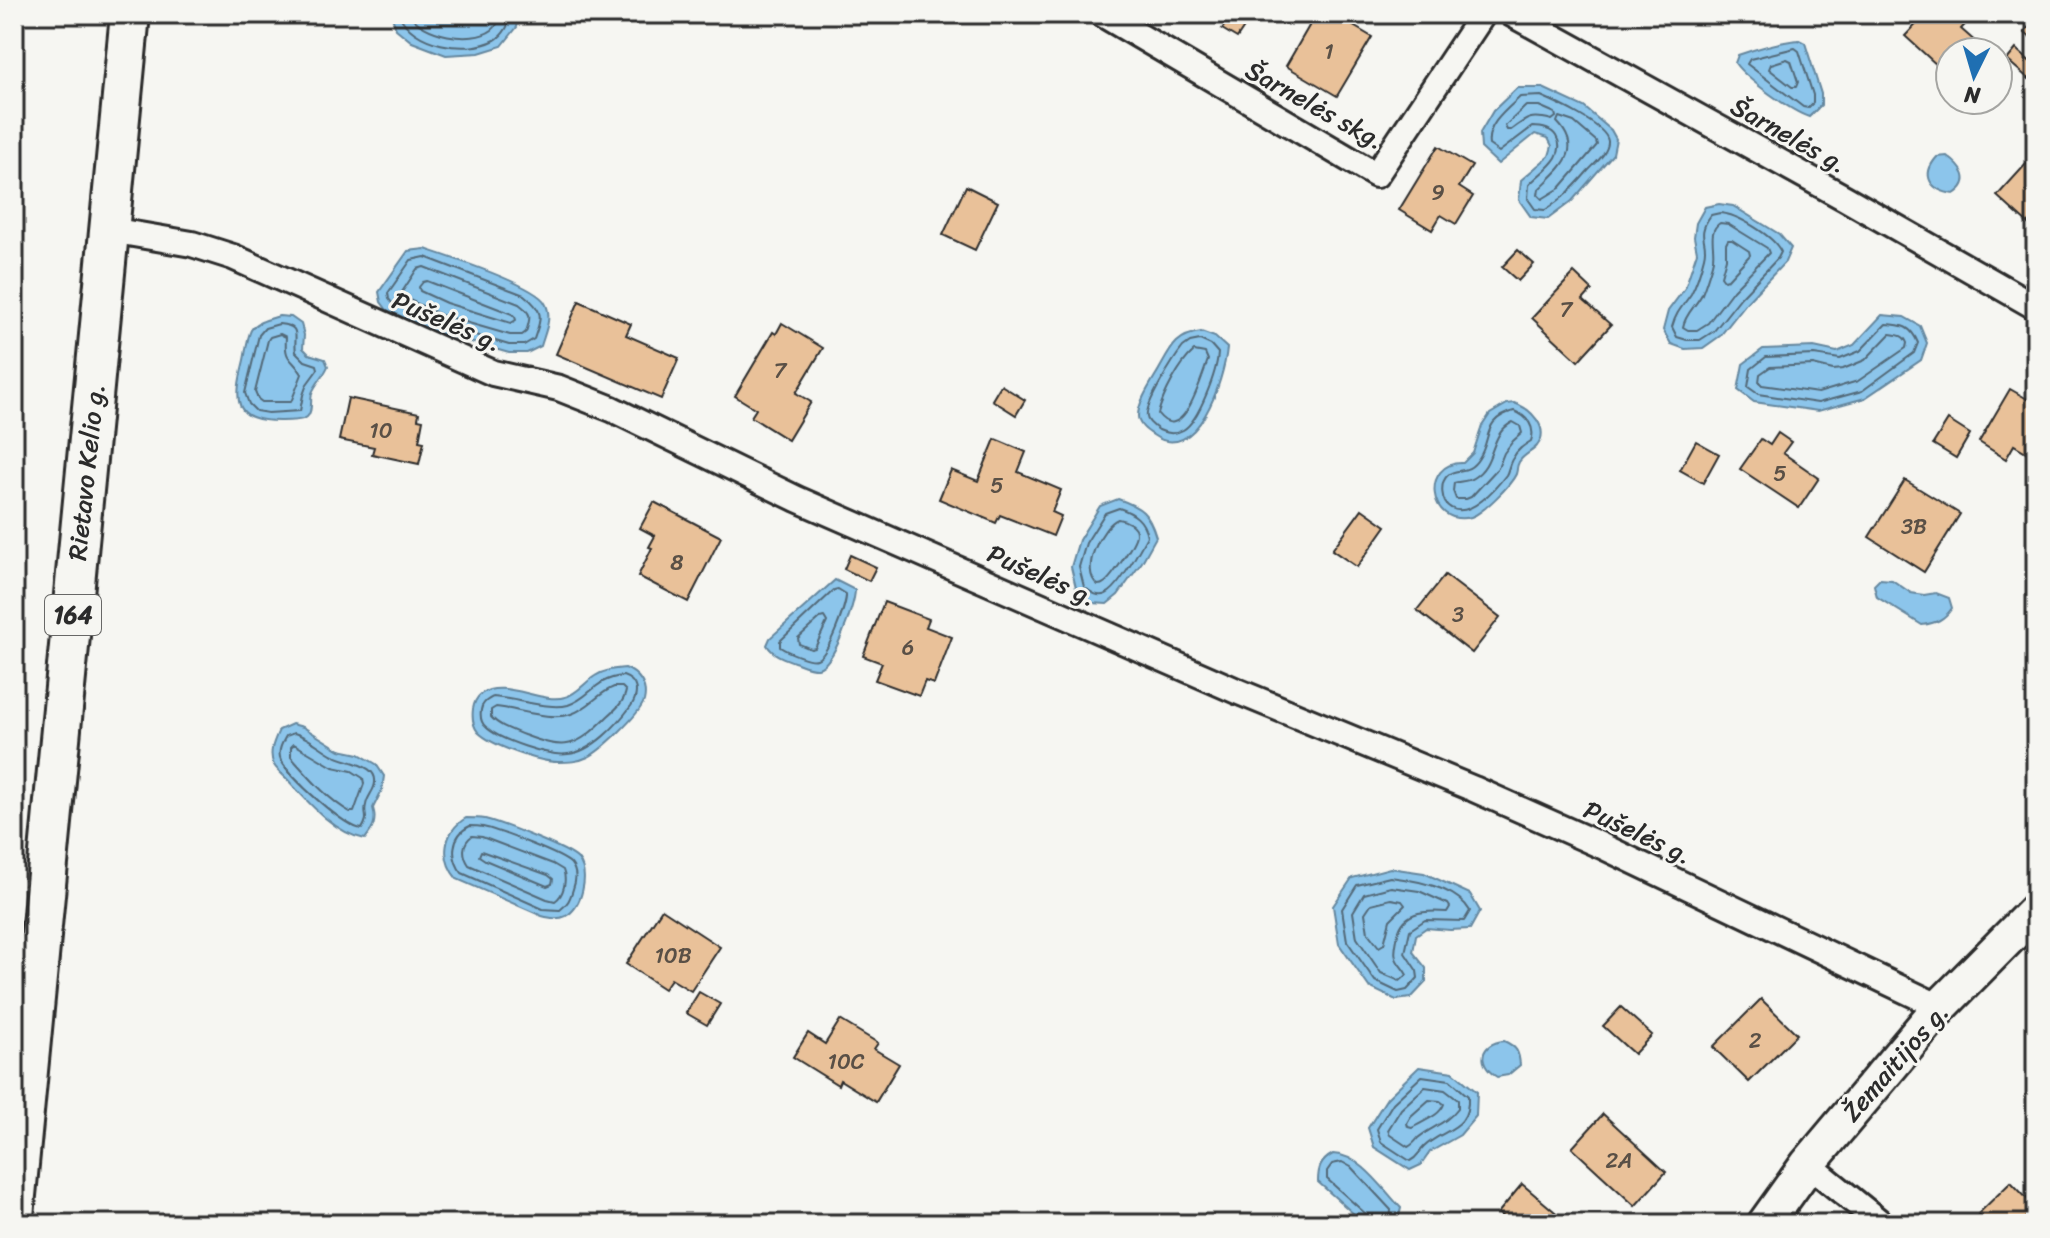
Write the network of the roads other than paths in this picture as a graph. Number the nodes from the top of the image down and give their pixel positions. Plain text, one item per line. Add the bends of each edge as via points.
1 (130, 14) edge
2 (1102, 14) edge
3 (1483, 14) edge
4 (1512, 14) edge
5 (110, 230) junction
6 (2034, 302) edge
7 (2036, 910) edge
8 (1940, 1007) junction
9 (1808, 1164) junction
10 (14, 1216) edge
11 (1765, 1224) edge
12 (1882, 1224) edge

1 - 5 main road, Rietavo Kelio g. / 164
2 - 3 street, Šarnelės skg. via 1376,175
4 - 6 street, Šarnelės g.
5 - 8 street, Pušelės g. via 233,257 493,373 559,388 612,409 797,499 1588,839
5 - 10 main road, Rietavo Kelio g. / 164
7 - 8 main road, Žemaitijos g.
8 - 9 main road, Žemaitijos g.
9 - 11 main road, Žemaitijos g.
9 - 12 street

